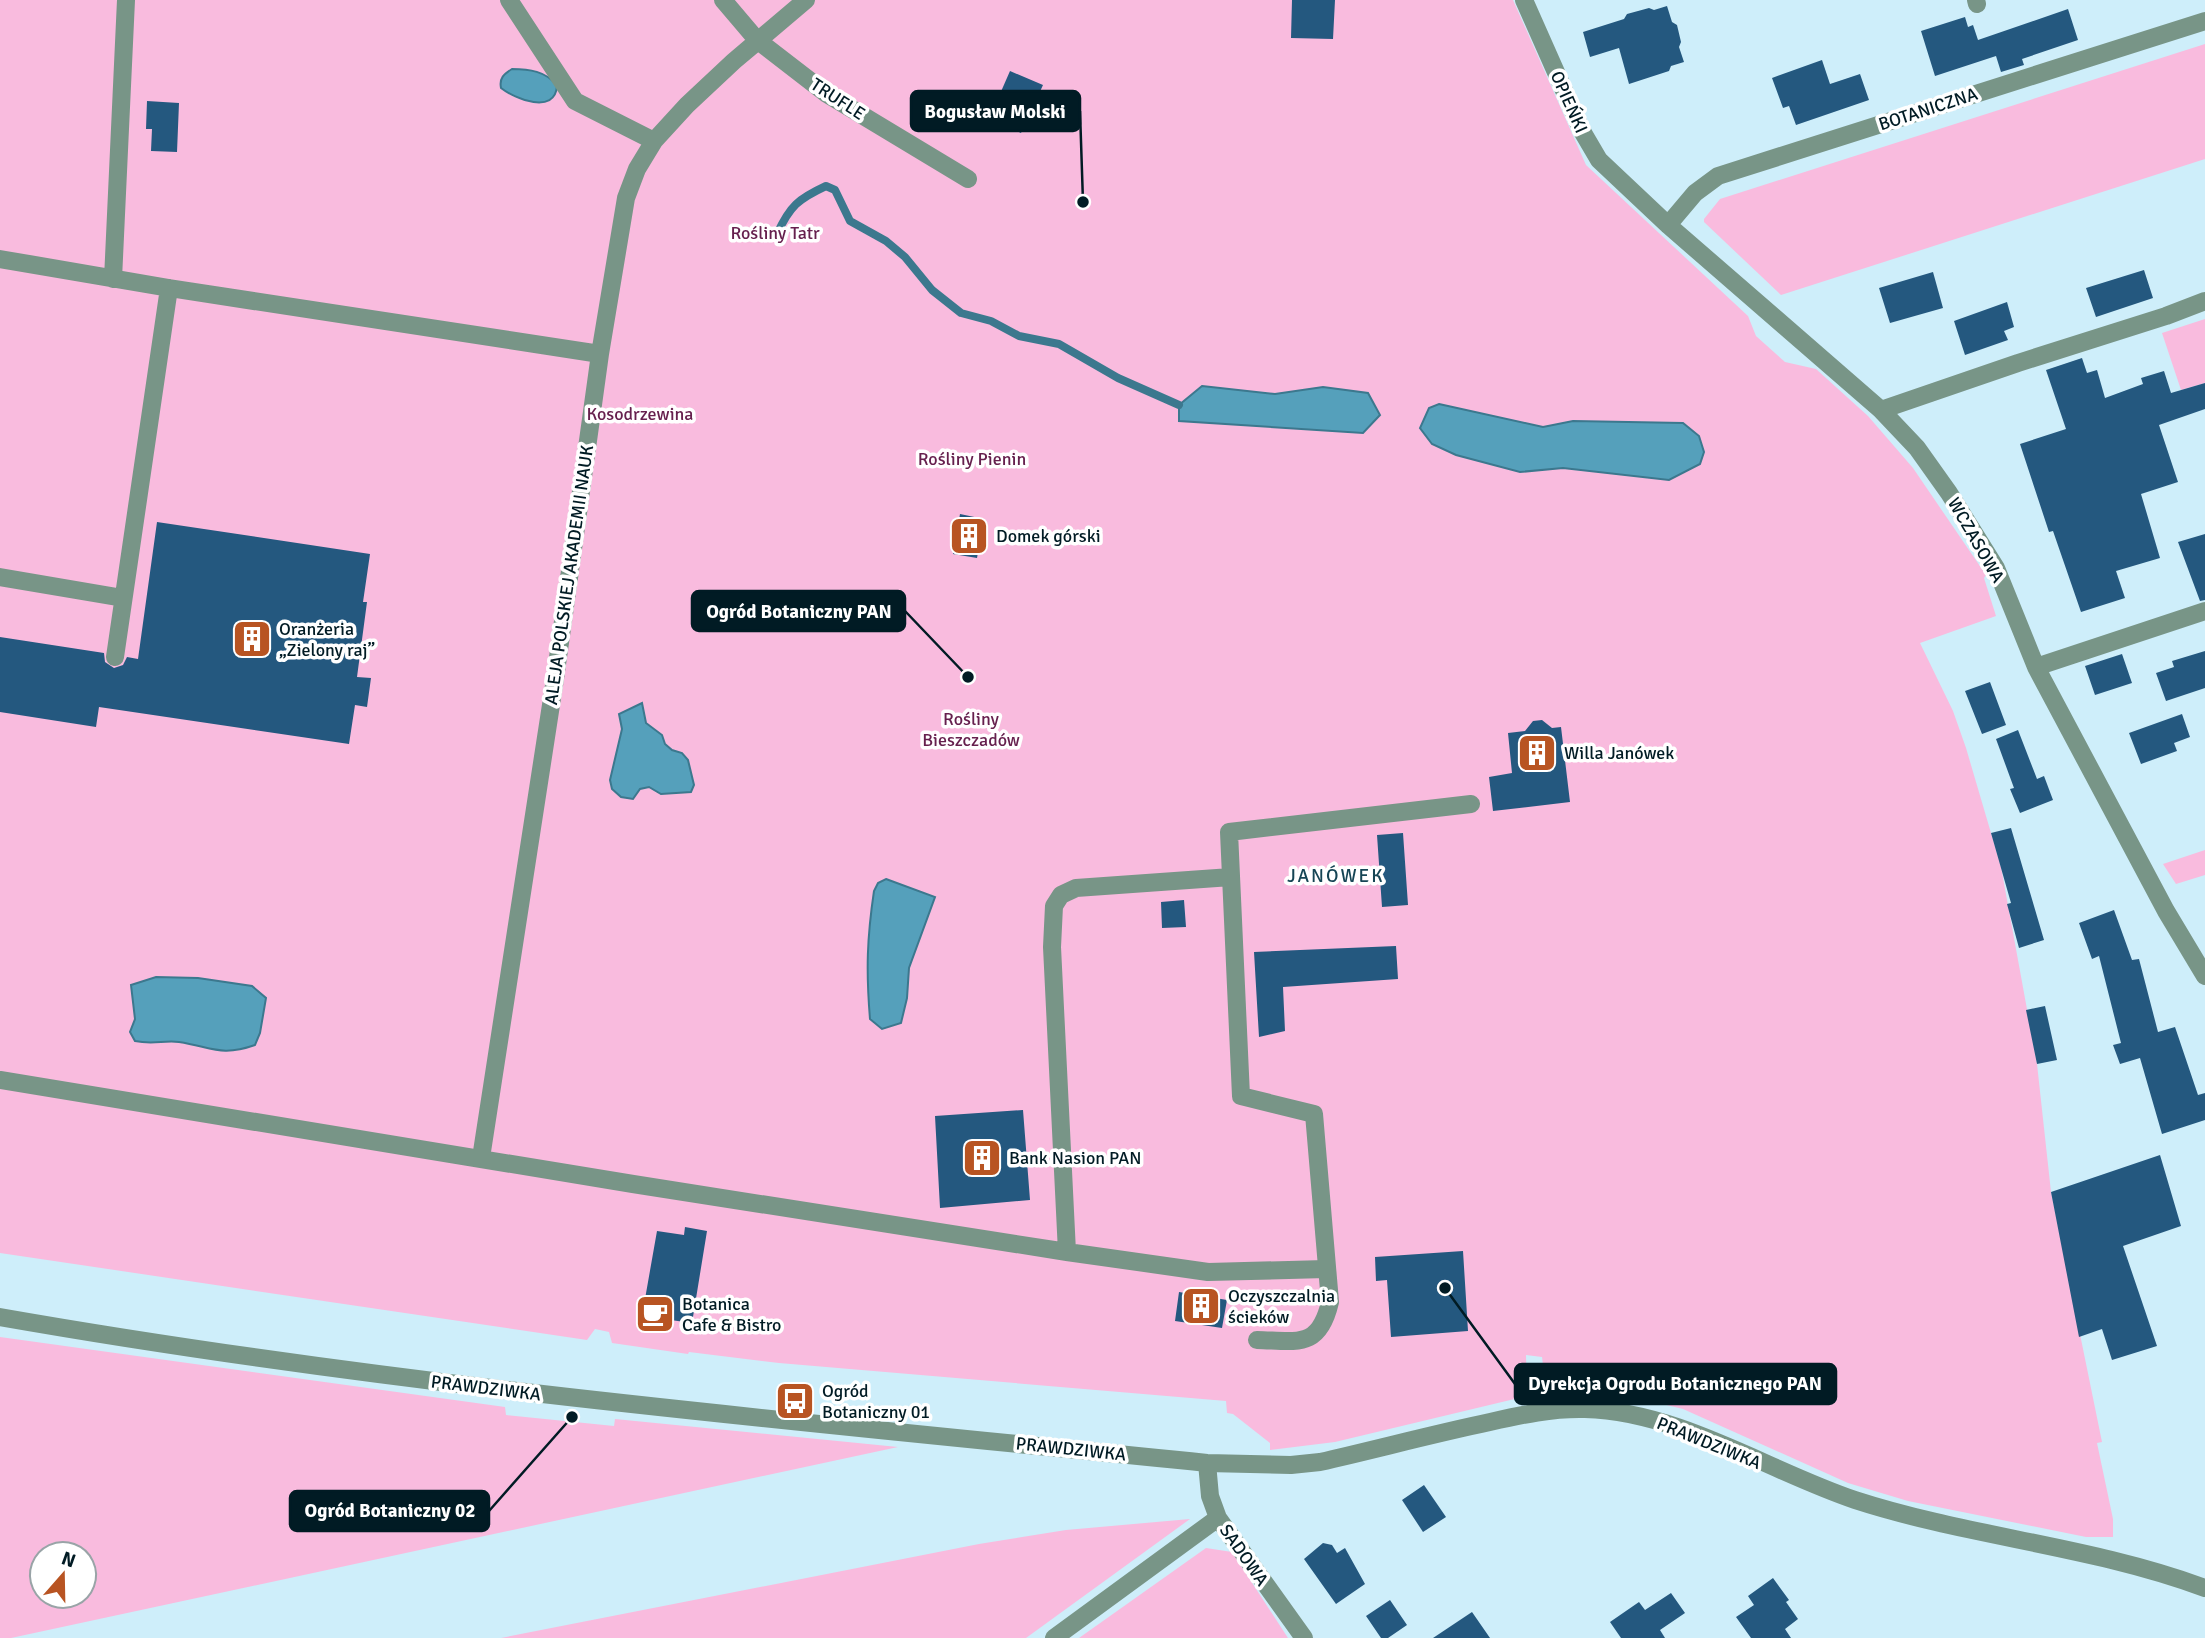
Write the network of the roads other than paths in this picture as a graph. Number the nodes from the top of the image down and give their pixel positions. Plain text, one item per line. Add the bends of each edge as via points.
1 (126, 0) edge
2 (509, 0) edge
3 (723, 0) edge
4 (806, 0) edge
5 (1524, 0) edge
6 (2205, 21) edge
7 (757, 40) junction
8 (654, 141) junction
9 (968, 179) dead end
10 (1632, 191) joint
11 (1668, 225) junction
12 (0, 260) edge
13 (113, 279) junction
14 (169, 288) junction
15 (2205, 301) edge
16 (600, 354) junction
17 (1881, 410) junction
18 (0, 577) edge
19 (123, 598) junction
20 (2205, 611) edge
21 (116, 657) dead end
22 (2036, 667) junction
23 (1471, 804) dead end
24 (1231, 877) junction
25 (2205, 976) edge
26 (0, 1080) edge
27 (481, 1158) junction
28 (1067, 1252) junction
29 (1326, 1269) junction
30 (0, 1317) edge
31 (1257, 1340) dead end
32 (1207, 1463) junction
33 (1218, 1518) junction
34 (2205, 1588) edge
35 (1055, 1638) edge
36 (1304, 1638) edge

1 - 13 street
2 - 8 street via 575,101
3 - 7 street, TRUFLE
4 - 7 street, ALEJA POLSKIEJ AKADEMII NAUK
5 - 10 street, OPIEŃKI via 1589,144
6 - 11 street, BOTANICZNA via 1718,176 1695,193
7 - 8 street, ALEJA POLSKIEJ AKADEMII NAUK
7 - 9 street, TRUFLE via 827,94
8 - 16 street, ALEJA POLSKIEJ AKADEMII NAUK via 626,198
10 - 11 street, WCZASOWA
11 - 17 street, WCZASOWA
12 - 13 street
13 - 14 street
14 - 16 street
14 - 19 street
15 - 17 street
16 - 27 street, ALEJA POLSKIEJ AKADEMII NAUK
17 - 22 street, WCZASOWA via 1950,493 1996,568
18 - 19 street
19 - 21 street
20 - 22 street
22 - 25 street, WCZASOWA
23 - 24 street via 1229,832
24 - 28 street via 1076,888 1061,895 1054,906 1052,947
24 - 29 street via 1241,1096 1314,1114
26 - 27 street
27 - 28 street
28 - 29 street via 1208,1272
29 - 31 street via 1330,1302 1322,1328 1293,1341
30 - 32 street, PRAWDZIWKA via 137,1341 476,1387
32 - 33 street, SADOWA via 1210,1496
32 - 34 street, PRAWDZIWKA via 1320,1462 1522,1415 1583,1409 1623,1412 1667,1424 1857,1500
33 - 35 street
33 - 36 street, SADOWA

